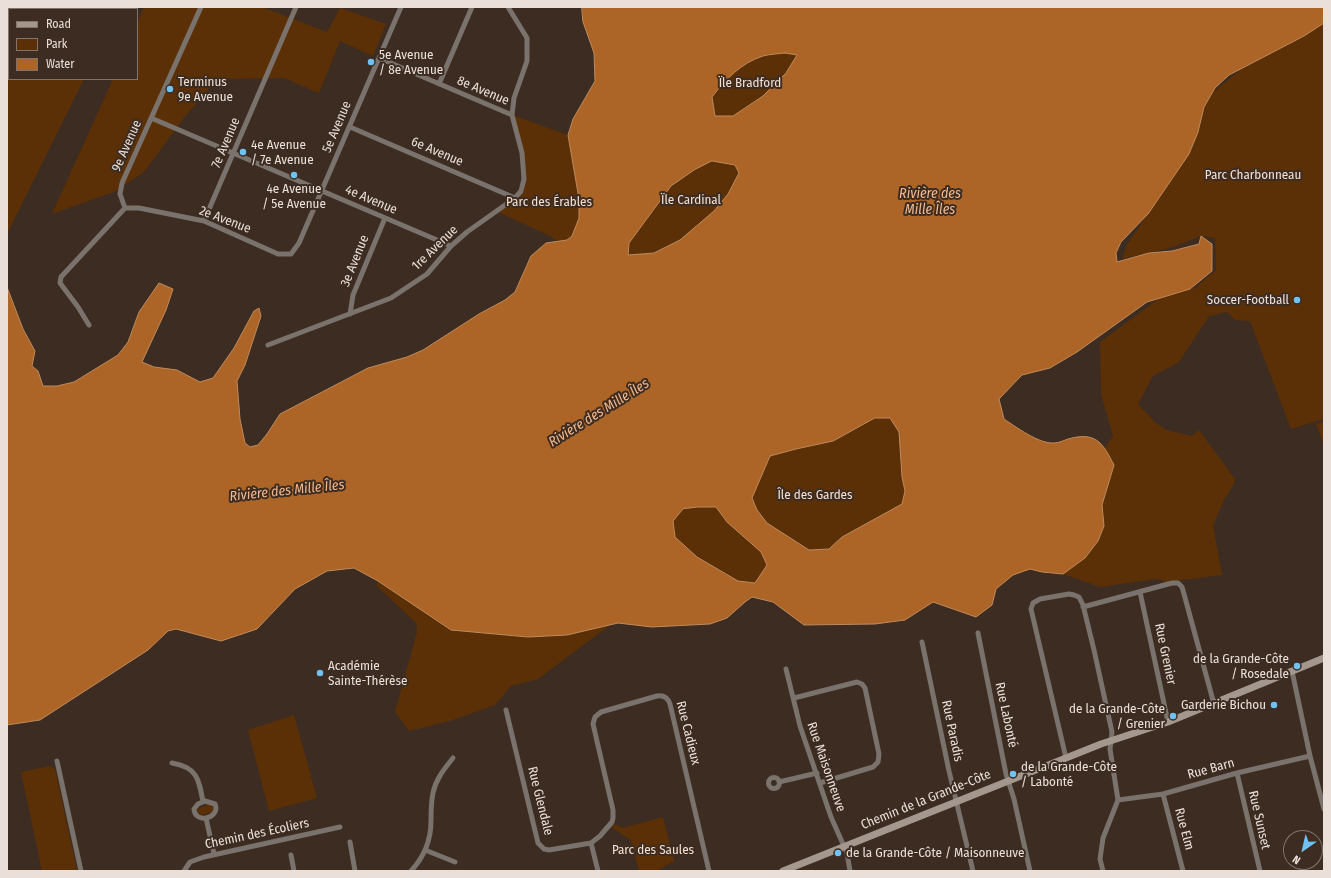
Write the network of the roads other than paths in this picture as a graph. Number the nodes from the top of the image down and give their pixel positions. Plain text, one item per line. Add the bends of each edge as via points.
1 (201, 7) edge
2 (296, 7) edge
3 (401, 7) edge
4 (472, 7) edge
5 (508, 7) edge
6 (379, 58) junction
7 (438, 84) junction
8 (512, 115) junction
9 (151, 118) junction
10 (350, 127) junction
11 (233, 154) junction
12 (321, 191) junction
13 (515, 198) junction
14 (126, 208) junction
15 (385, 218) junction
16 (204, 221) junction
17 (451, 246) junction
18 (291, 254) joint
19 (350, 314) junction
20 (89, 325) dead end
21 (268, 345) dead end
22 (1140, 592) junction
23 (1084, 607) junction
24 (978, 633) dead end
25 (922, 642) dead end
26 (1324, 658) edge
27 (786, 669) dead end
28 (1292, 672) junction
29 (794, 698) junction
30 (1214, 704) junction
31 (506, 710) dead end
32 (1168, 722) junction
33 (1111, 740) junction
34 (1310, 756) junction
35 (453, 758) dead end
36 (1066, 758) junction
37 (57, 761) dead end
38 (172, 763) dead end
39 (817, 773) junction
40 (1238, 773) junction
41 (1009, 780) junction
42 (780, 782) dead end
43 (820, 783) junction
44 (1163, 794) junction
45 (1118, 800) junction
46 (956, 801) junction
47 (203, 802) junction
48 (1324, 809) edge
49 (206, 818) junction
50 (340, 827) dead end
51 (350, 842) dead end
52 (591, 844) junction
53 (843, 846) junction
54 (426, 850) junction
55 (214, 854) junction
56 (290, 855) dead end
57 (455, 862) dead end
58 (80, 871) edge
59 (184, 871) edge
60 (294, 871) edge
61 (355, 871) edge
62 (411, 871) edge
63 (598, 871) edge
64 (709, 871) edge
65 (783, 871) edge
66 (850, 871) edge
67 (973, 871) edge
68 (1030, 871) edge
69 (1103, 871) edge
70 (1184, 871) edge
71 (1260, 871) edge

1 - 9 street, 9e Avenue
2 - 11 street, 7e Avenue
3 - 6 street, 5e Avenue
4 - 7 street
5 - 8 street, 1re Avenue via 527,38 527,61 514,98
6 - 7 street, 8e Avenue
6 - 10 street, 5e Avenue
7 - 8 street, 8e Avenue
8 - 13 street, 1re Avenue via 522,153 524,179 521,191
9 - 11 street, 4e Avenue
9 - 14 street, 9e Avenue via 122,183 120,194
10 - 12 street, 5e Avenue
10 - 13 street, 6e Avenue
11 - 12 street, 4e Avenue
11 - 16 street, 7e Avenue
12 - 15 street, 4e Avenue
12 - 18 street, 5e Avenue via 299,243
13 - 17 street, 1re Avenue
14 - 16 street, 2e Avenue via 139,208
14 - 20 street via 61,277 60,283
15 - 17 street, 4e Avenue
15 - 19 street, 3e Avenue via 353,295
16 - 18 street, 2e Avenue via 278,254
17 - 19 street, 1re Avenue via 428,274 391,298
19 - 21 street, 1re Avenue
22 - 23 street
22 - 30 street via 1172,583 1178,583 1182,588
22 - 32 street, Rue Grenier
23 - 33 street via 1112,732
23 - 36 street via 1079,597 1069,594 1037,600 1032,605
24 - 41 street, Rue Labonté
25 - 46 street, Rue Paradis
26 - 28 main road, Chemin de la Grande-Côte
27 - 29 street, Rue Maisonneuve
28 - 30 main road, Chemin de la Grande-Côte
28 - 34 street
29 - 39 street, Rue Maisonneuve via 800,726
29 - 43 street via 857,682 865,688 879,754 878,762 874,767
30 - 32 main road, Chemin de la Grande-Côte
31 - 52 street, Rue Glendale via 539,845 549,850
32 - 33 main road, Chemin de la Grande-Côte
33 - 36 main road, Chemin de la Grande-Côte
33 - 45 street via 1110,749
34 - 40 street, Rue Barn
34 - 48 street
35 - 54 street via 442,771 434,788
36 - 41 main road, Chemin de la Grande-Côte
37 - 58 street
38 - 47 street via 182,765 195,773
39 - 42 street
39 - 43 street, Rue Maisonneuve
40 - 44 street, Rue Barn
40 - 71 street, Rue Sunset
41 - 46 main road, Chemin de la Grande-Côte
41 - 68 street, Rue Labonté
43 - 53 street, Rue Maisonneuve
44 - 45 street, Rue Barn
44 - 70 street, Rue Elm
45 - 69 street via 1103,838 1100,859
46 - 53 main road, Chemin de la Grande-Côte
46 - 67 street, Rue Paradis
47 - 49 street via 196,805 194,812 197,817
47 - 49 street via 213,803 216,808 213,815
49 - 55 street
50 - 55 street, Chemin des Écoliers
51 - 61 street
52 - 63 street
52 - 64 street, Rue Cadieux via 610,825 614,816 593,727 594,718 601,712 663,696 670,704
53 - 65 main road, Chemin de la Grande-Côte
53 - 66 street, Rue Maisonneuve
54 - 57 street
54 - 62 street
55 - 59 street, Chemin des Écoliers via 192,861
56 - 60 street

